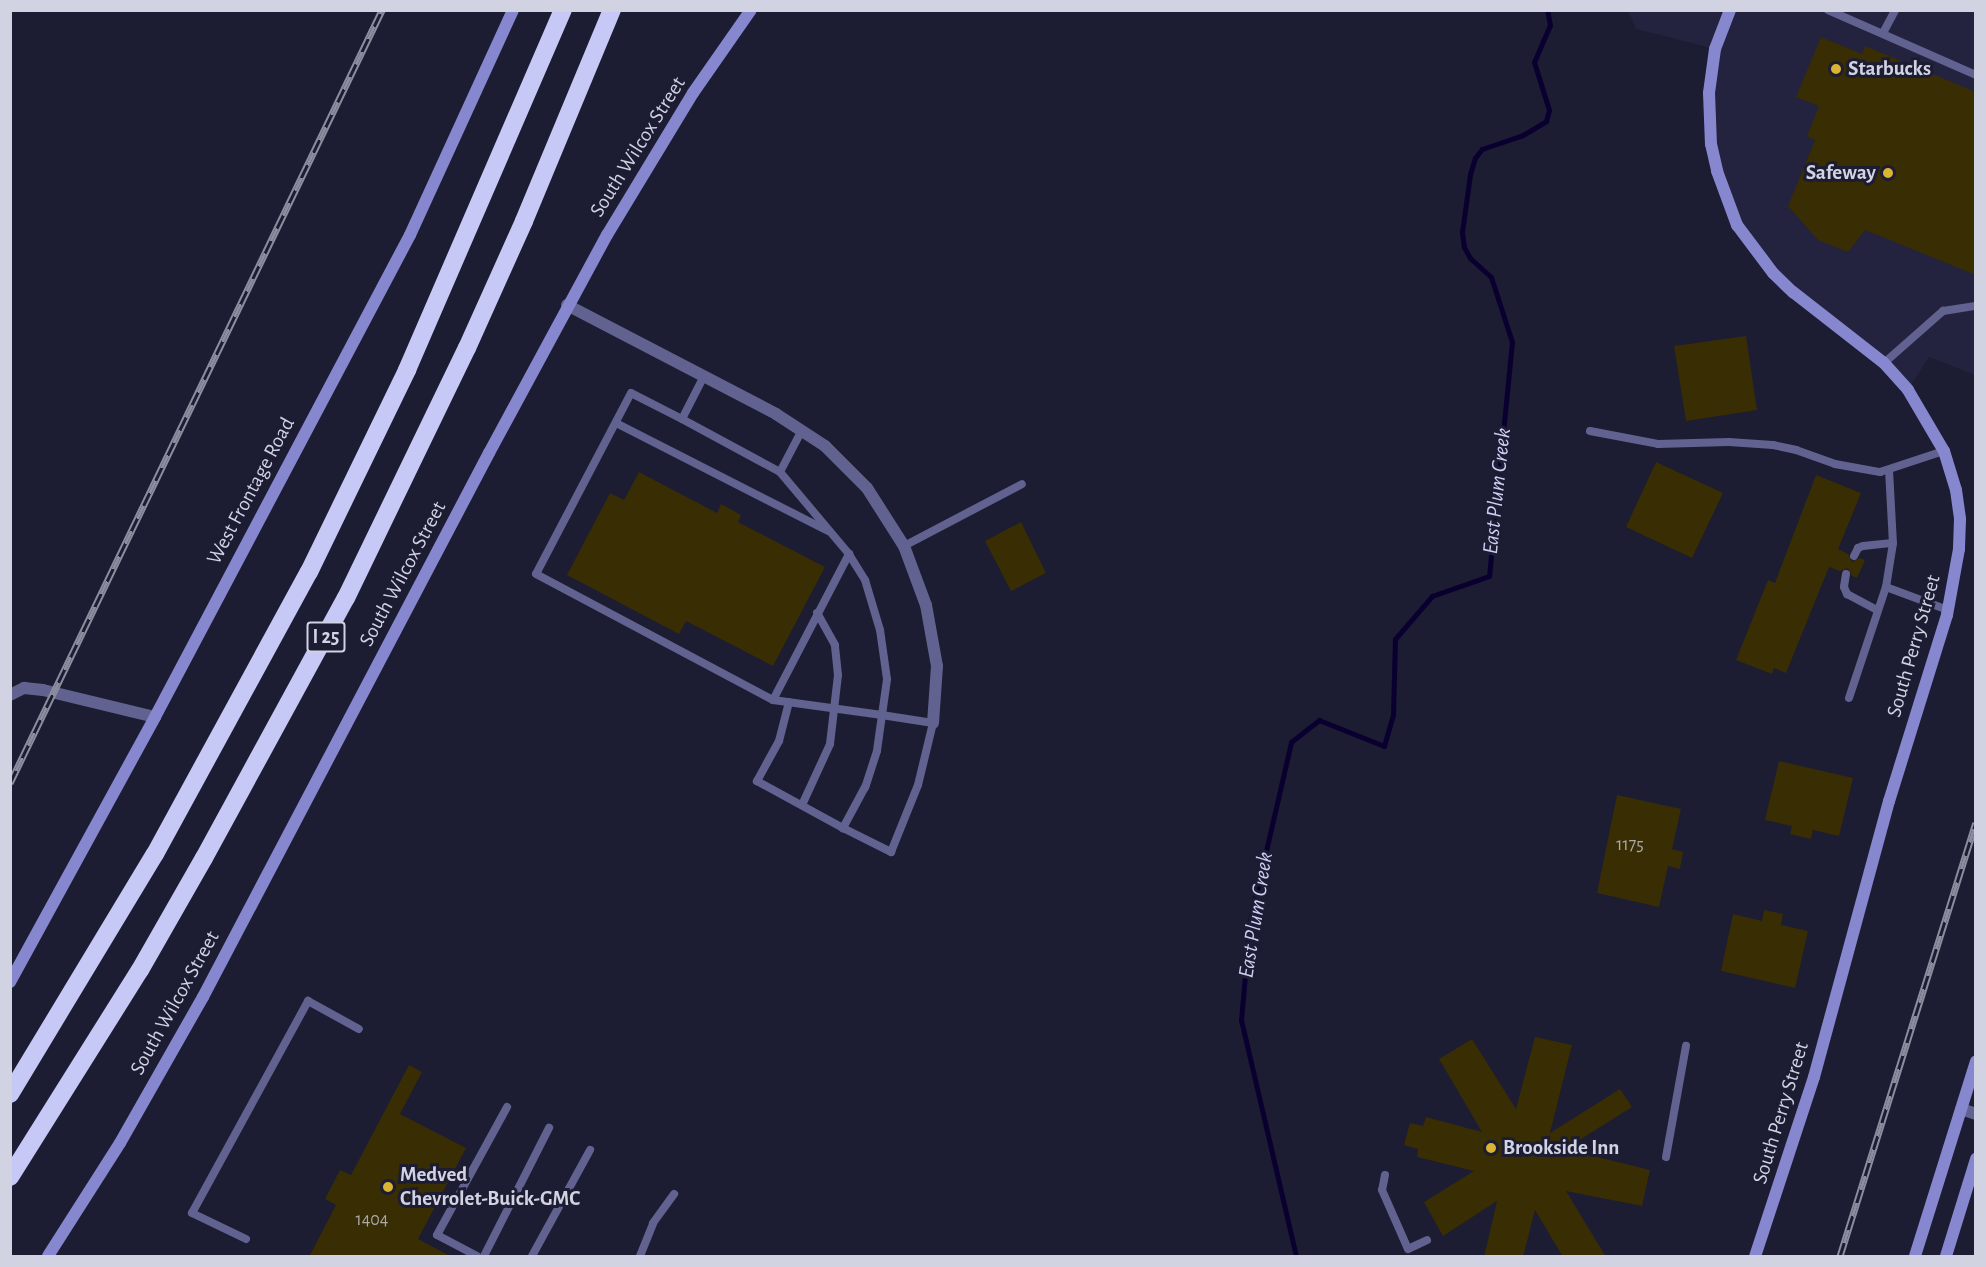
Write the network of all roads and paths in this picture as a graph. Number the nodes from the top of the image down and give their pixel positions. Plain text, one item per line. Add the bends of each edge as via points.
1 (513, 10) edge
2 (561, 10) edge
3 (614, 10) edge
4 (751, 10) edge
5 (1730, 10) edge
6 (1828, 10) edge
7 (1895, 10) edge
8 (1883, 33) junction
9 (1976, 75) edge
10 (567, 305) junction
11 (1976, 306) edge
12 (1884, 363) junction
13 (704, 376) junction
14 (682, 419) junction
15 (616, 423) junction
16 (802, 430) junction
17 (1590, 430) dead end
18 (1944, 451) junction
19 (1889, 470) junction
20 (780, 472) junction
21 (1022, 484) dead end
22 (831, 533) junction
23 (1893, 543) junction
24 (904, 546) junction
25 (849, 554) junction
26 (1854, 556) dead end
27 (1846, 574) dead end
28 (1886, 587) junction
29 (1877, 610) junction
30 (1948, 610) junction
31 (817, 613) junction
32 (13, 692) edge
33 (1849, 698) dead end
34 (773, 700) junction
35 (789, 702) junction
36 (834, 708) junction
37 (882, 715) junction
38 (155, 717) junction
39 (933, 723) junction
40 (802, 805) junction
41 (843, 828) junction
42 (10, 982) edge
43 (358, 1029) dead end
44 (1686, 1046) dead end
45 (1976, 1061) edge
46 (10, 1094) edge
47 (507, 1107) dead end
48 (1961, 1109) junction
49 (1976, 1113) edge
50 (549, 1128) dead end
51 (590, 1150) dead end
52 (1666, 1157) dead end
53 (1976, 1159) edge
54 (1385, 1174) dead end
55 (10, 1177) edge
56 (674, 1194) dead end
57 (246, 1239) dead end
58 (1427, 1240) dead end
59 (48, 1257) edge
60 (477, 1257) edge
61 (484, 1257) edge
62 (532, 1257) edge
63 (639, 1257) edge
64 (1755, 1257) edge
65 (1915, 1257) edge
66 (1946, 1257) edge

1 - 38 main road, West Frontage Road via 410,235
2 - 46 highway, I 25 via 510,137 407,370 309,572 155,854
3 - 55 highway, I 25 via 524,221 346,598 140,970
4 - 10 main road, South Wilcox Street via 693,93
5 - 12 main road, South Perry Street via 1715,49 1709,93 1711,144 1729,207 1737,225 1773,273
6 - 8 lane
7 - 8 lane
8 - 9 lane
10 - 13 street
10 - 59 main road, South Wilcox Street via 203,997 120,1143
11 - 12 lane via 1938,315
12 - 18 main road, South Perry Street via 1908,390
13 - 14 lane
13 - 16 street
14 - 15 lane via 631,393
14 - 20 lane
15 - 22 lane
15 - 34 lane via 536,574
16 - 20 lane
16 - 24 street via 848,466
17 - 19 lane via 1658,444 1773,445 1852,468
18 - 19 lane
18 - 30 main road, South Perry Street via 1960,519
19 - 23 lane
20 - 22 lane
21 - 24 lane
22 - 25 lane
23 - 26 lane via 1863,546
23 - 28 lane
24 - 39 street via 920,582 935,644
25 - 31 lane
25 - 37 lane via 865,580 880,630 887,679
27 - 29 lane via 1847,594
28 - 29 lane
28 - 30 lane
29 - 33 lane
30 - 64 main road, South Perry Street via 1894,782 1814,1077
31 - 34 lane
31 - 36 lane via 835,645 838,675
32 - 38 street via 24,688 43,690
34 - 35 lane
35 - 36 lane
35 - 40 lane via 779,741 756,781
36 - 37 lane
36 - 40 lane via 830,744
37 - 39 lane
37 - 41 lane via 866,787
38 - 42 main road, West Frontage Road
39 - 41 lane via 918,785 891,852
40 - 41 lane
43 - 57 lane via 308,1001 192,1213
44 - 52 lane
45 - 48 main road
47 - 60 lane via 437,1235
48 - 49 street
48 - 65 main road
50 - 61 lane
51 - 62 lane
53 - 66 main road
54 - 58 lane via 1382,1190 1408,1250
56 - 63 lane via 653,1223

